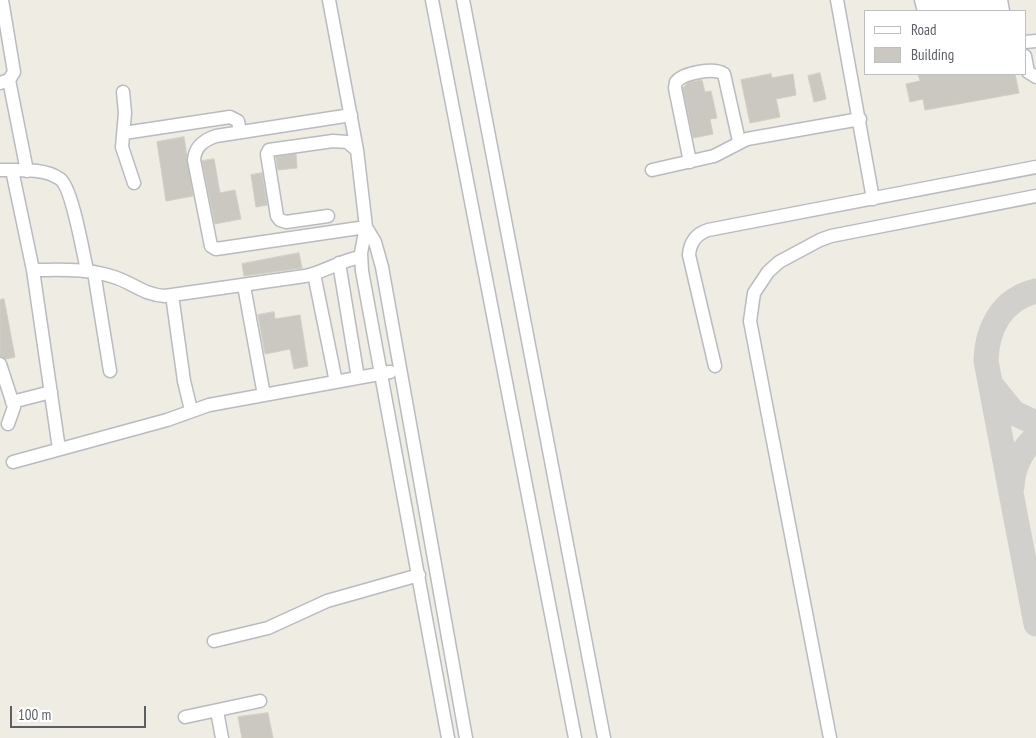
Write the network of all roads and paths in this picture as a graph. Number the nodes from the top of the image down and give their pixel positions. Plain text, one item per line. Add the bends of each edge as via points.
1 (2, 0) edge
2 (329, 0) edge
3 (432, 0) edge
4 (463, 0) edge
5 (837, 0) edge
6 (933, 3) edge
7 (944, 10) edge
8 (1026, 61) edge
9 (1036, 77) edge
10 (5, 81) edge
11 (123, 92) dead end
12 (351, 115) junction
13 (860, 119) junction
14 (240, 132) junction
15 (124, 133) junction
16 (739, 142) junction
17 (357, 150) junction
18 (690, 162) junction
19 (1036, 167) edge
20 (6, 170) edge
21 (652, 170) dead end
22 (27, 171) junction
23 (134, 183) dead end
24 (1036, 196) edge
25 (873, 199) junction
26 (328, 216) dead end
27 (366, 227) junction
28 (361, 257) junction
29 (339, 263) junction
30 (33, 270) junction
31 (90, 271) junction
32 (314, 274) junction
33 (244, 286) junction
34 (172, 295) junction
35 (0, 364) edge
36 (715, 366) dead end
37 (400, 370) junction
38 (110, 371) dead end
39 (381, 374) junction
40 (358, 378) junction
41 (336, 382) junction
42 (51, 392) junction
43 (264, 395) junction
44 (12, 402) junction
45 (191, 410) junction
46 (8, 424) dead end
47 (59, 449) junction
48 (13, 462) dead end
49 (419, 575) junction
50 (214, 641) dead end
51 (260, 701) dead end
52 (217, 711) junction
53 (185, 717) dead end
54 (222, 738) edge
55 (448, 738) edge
56 (466, 738) edge
57 (575, 738) edge
58 (604, 738) edge
59 (830, 738) edge

1 - 10 street via 14,72
2 - 12 street
3 - 57 street
4 - 58 street
5 - 13 street
6 - 7 street
8 - 9 street via 1028,72
10 - 22 street
11 - 15 street
12 - 14 street
12 - 17 street
13 - 16 street
13 - 25 street
14 - 15 street via 238,121 230,117
14 - 27 street via 208,139 194,155 213,247
15 - 23 street via 123,152
16 - 18 street via 714,156
16 - 18 street via 724,74 714,70 682,77 675,88
17 - 26 street via 347,142 333,141 269,150 267,154 280,220
17 - 27 street
18 - 21 street
19 - 25 street
20 - 22 street
20 - 30 street
22 - 31 street via 56,176 66,186
24 - 59 street via 831,236 779,262 768,272 754,294 750,322
25 - 36 street via 708,230 695,237 690,255
27 - 28 street
27 - 37 street via 380,258
28 - 29 street
28 - 39 street
29 - 32 street
29 - 40 street
30 - 31 street
30 - 42 street
31 - 34 street via 120,279 145,293
31 - 38 street
32 - 33 street
32 - 41 street
33 - 34 street
33 - 43 street
34 - 45 street
35 - 44 street
37 - 39 street
37 - 56 street
39 - 40 street
39 - 49 street
40 - 41 street
41 - 43 street
42 - 44 street
42 - 47 street
43 - 45 street
44 - 46 street via 14,414
45 - 47 street via 167,420
47 - 48 street
49 - 50 street via 327,600 268,628
49 - 55 street
51 - 52 street
52 - 53 street
52 - 54 street

